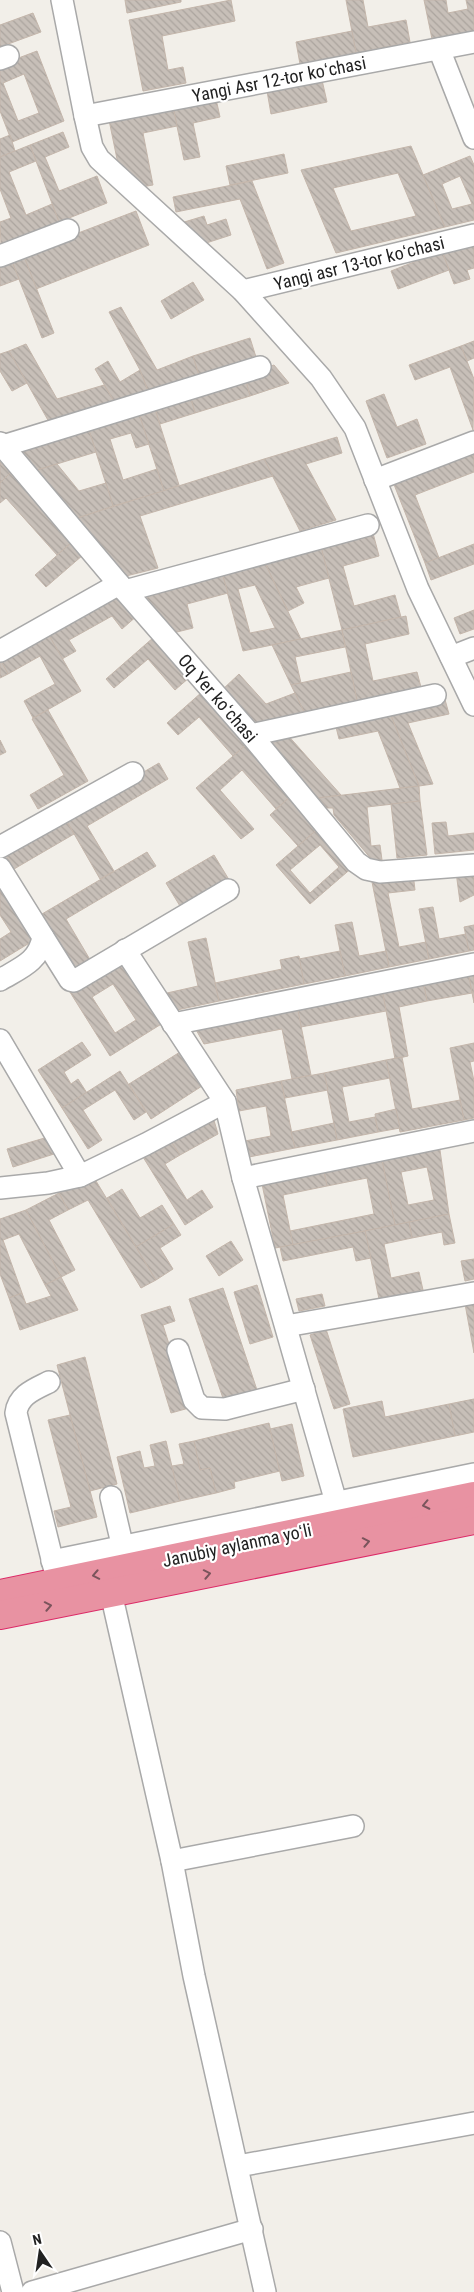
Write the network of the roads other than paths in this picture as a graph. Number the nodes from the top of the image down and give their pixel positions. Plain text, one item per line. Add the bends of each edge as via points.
1 (62, 0) edge
2 (474, 42) edge
3 (439, 48) junction
4 (85, 116) junction
5 (474, 138) edge
6 (68, 230) dead end
7 (474, 235) edge
8 (0, 256) edge
9 (244, 291) junction
10 (260, 367) dead end
11 (474, 442) edge
12 (1, 445) edge
13 (375, 480) junction
14 (368, 526) dead end
15 (122, 588) junction
16 (474, 648) edge
17 (0, 651) edge
18 (451, 657) junction
19 (435, 695) dead end
20 (474, 705) edge
21 (251, 735) junction
22 (133, 773) dead end
23 (0, 847) edge
24 (474, 865) edge
25 (0, 868) edge
26 (228, 890) dead end
27 (43, 937) junction
28 (125, 950) junction
29 (474, 964) edge
30 (0, 980) edge
31 (173, 1024) junction
32 (0, 1040) edge
33 (224, 1102) junction
34 (474, 1131) edge
35 (80, 1176) junction
36 (244, 1178) junction
37 (0, 1188) edge
38 (474, 1293) edge
39 (286, 1326) junction
40 (178, 1350) dead end
41 (49, 1382) dead end
42 (304, 1389) junction
43 (474, 1474) edge
44 (474, 1496) edge
45 (111, 1497) dead end
46 (339, 1512) junction
47 (474, 1520) edge
48 (125, 1558) junction
49 (55, 1572) junction
50 (111, 1593) junction
51 (0, 1594) edge
52 (0, 1615) edge
53 (353, 1826) dead end
54 (172, 1861) junction
55 (474, 2123) edge
56 (238, 2166) junction
57 (252, 2229) junction
58 (0, 2242) edge
59 (13, 2292) edge
60 (32, 2292) edge
61 (266, 2292) edge

1 - 4 street
2 - 3 street, Yangi Asr 12-tor koʻchasi
3 - 4 street, Yangi Asr 12-tor koʻchasi
3 - 5 street
4 - 9 street via 92,147 99,159
6 - 8 street
7 - 9 street, Yangi asr 13-tor koʻchasi
9 - 13 street via 341,405 355,428
10 - 12 street
11 - 13 street
12 - 15 street, Oq Yer koʻchasi
13 - 18 street via 418,589
14 - 15 street
15 - 17 street
15 - 21 street, Oq Yer koʻchasi
16 - 18 street
18 - 20 street
19 - 21 street
21 - 24 street, Oq Yer koʻchasi via 366,870 380,872
22 - 23 street
25 - 27 street
26 - 28 street
27 - 28 street via 70,980 74,981
27 - 30 street via 41,950 33,960
28 - 31 street
29 - 31 street
31 - 33 street
32 - 35 street
33 - 35 street
33 - 36 street
34 - 36 street
35 - 37 street
36 - 39 street
38 - 39 street
39 - 42 street
40 - 42 street via 194,1400 202,1408 225,1409
41 - 49 street via 24,1396 16,1412
42 - 46 street
43 - 46 street
44 -> 46 highway, Janubiy aylanma yoʻli
45 - 48 street
46 - 48 highway, Janubiy aylanma yoʻli
50 -> 47 highway, Janubiy aylanma yoʻli
48 - 49 highway, Janubiy aylanma yoʻli
49 - 51 highway, Janubiy aylanma yoʻli
52 -> 50 highway, Janubiy aylanma yoʻli
50 - 54 street
53 - 54 street
54 - 56 street via 194,1976
55 - 56 street
56 - 57 street
57 - 60 street
57 - 61 street
58 - 59 street

